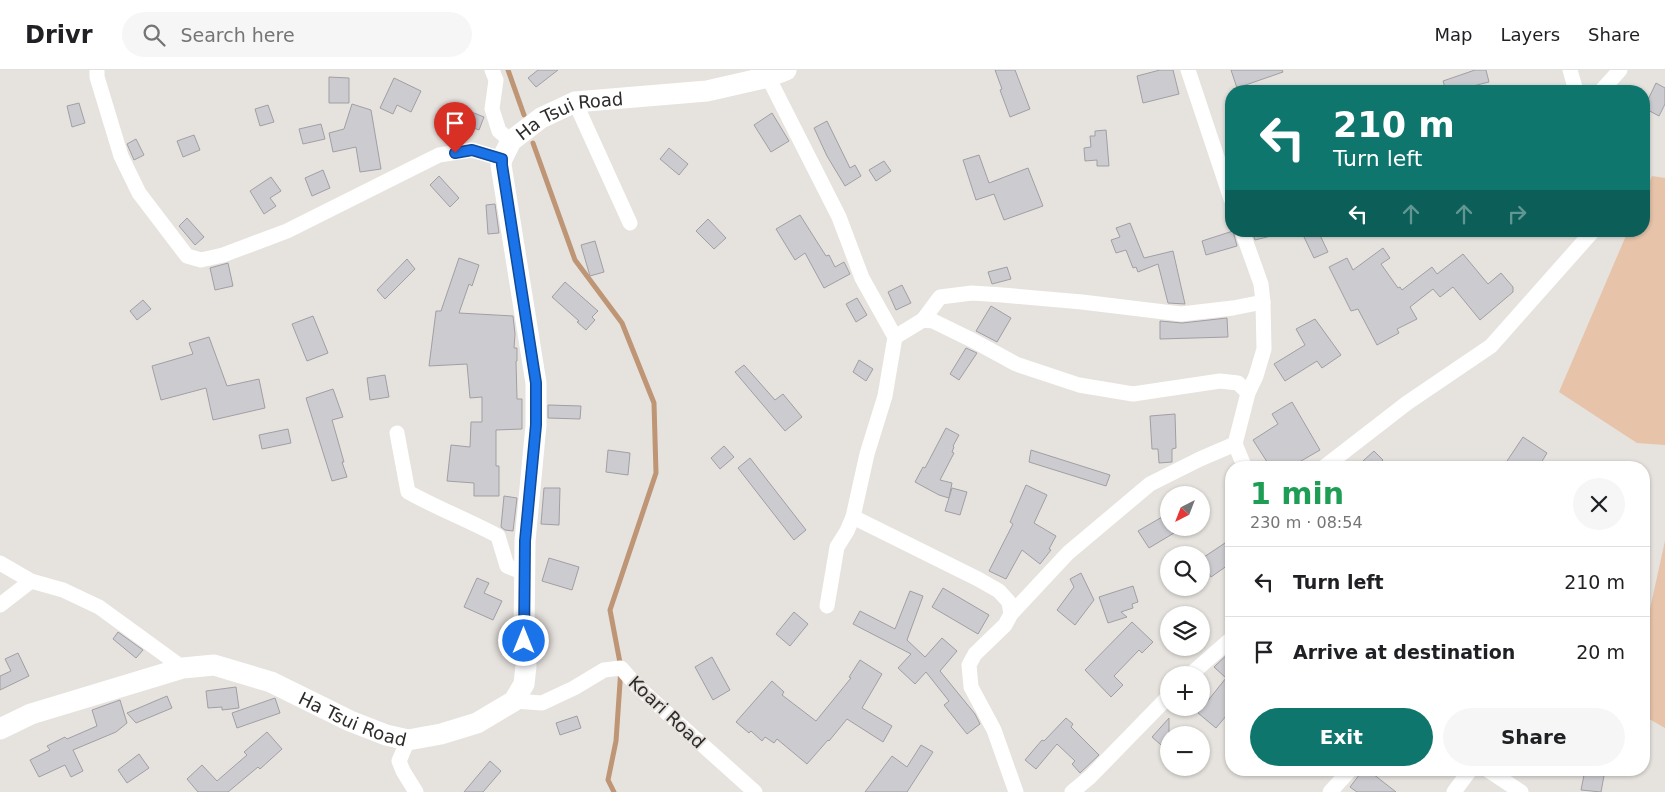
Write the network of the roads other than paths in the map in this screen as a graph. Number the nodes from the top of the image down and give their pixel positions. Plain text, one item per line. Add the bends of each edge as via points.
1 (97, 70) edge
2 (492, 70) edge
3 (1188, 70) edge
4 (1570, 70) edge
5 (1620, 70) edge
6 (777, 74) edge
7 (1574, 85) edge
8 (1606, 85) edge
9 (575, 102) junction
10 (507, 150) junction
11 (1225, 181) edge
12 (630, 223) dead end
13 (1244, 237) edge
14 (1588, 237) edge
15 (1263, 302) junction
16 (923, 320) junction
17 (895, 337) junction
18 (1248, 393) junction
19 (397, 433) dead end
20 (1235, 444) junction
21 (1242, 461) edge
22 (1332, 461) edge
23 (853, 517) junction
24 (0, 563) edge
25 (524, 572) junction
26 (31, 581) junction
27 (0, 605) edge
28 (827, 606) dead end
29 (1011, 614) junction
30 (1225, 644) edge
31 (1200, 666) edge
32 (183, 668) junction
33 (514, 701) junction
34 (1160, 705) edge
35 (0, 729) edge
36 (408, 740) junction
37 (1345, 776) edge
38 (1466, 776) edge
39 (1497, 776) edge
40 (416, 792) edge
41 (755, 792) edge
42 (1016, 792) edge
43 (1072, 792) edge
44 (1330, 792) edge
45 (1454, 792) edge
46 (1521, 792) edge

1 - 10 street via 121,156 139,193 188,256 201,260 286,231 439,155 472,150
2 - 10 street via 496,80 492,109
3 - 11 street
4 - 7 street
5 - 8 street
6 - 9 street, Ha Tsui Road via 707,91
6 - 17 street via 862,278
9 - 10 street, Ha Tsui Road via 541,118
9 - 12 street
10 - 25 street, Ha Tsui Road via 502,165 536,383 536,425
13 - 15 street via 1261,284
14 - 22 street via 1491,346 1407,403
15 - 16 street via 1182,314 972,293 940,297
15 - 18 street via 1264,349
16 - 17 street
16 - 18 street via 972,340 1016,364 1079,385 1133,394 1220,381 1238,383
17 - 23 street via 885,396
18 - 20 street
19 - 25 street via 408,492 498,536 508,566
20 - 21 street
20 - 29 street via 1150,484 1068,553
23 - 28 street via 837,547
23 - 29 street via 978,578 999,591 1009,602
24 - 26 street
25 - 33 street, Ha Tsui Road via 526,666 524,684
26 - 27 street
26 - 32 street via 64,590 98,607
29 - 42 street via 969,665 971,687 994,730
30 - 31 street
32 - 35 street, Ha Tsui Road via 30,714
32 - 36 street, Ha Tsui Road via 214,665 271,682 350,721
33 - 36 street, Ha Tsui Road via 470,725
33 - 41 street, Koari Road via 542,703 604,670 621,668
34 - 43 street
36 - 40 street via 400,761
37 - 44 street
38 - 45 street
39 - 46 street

